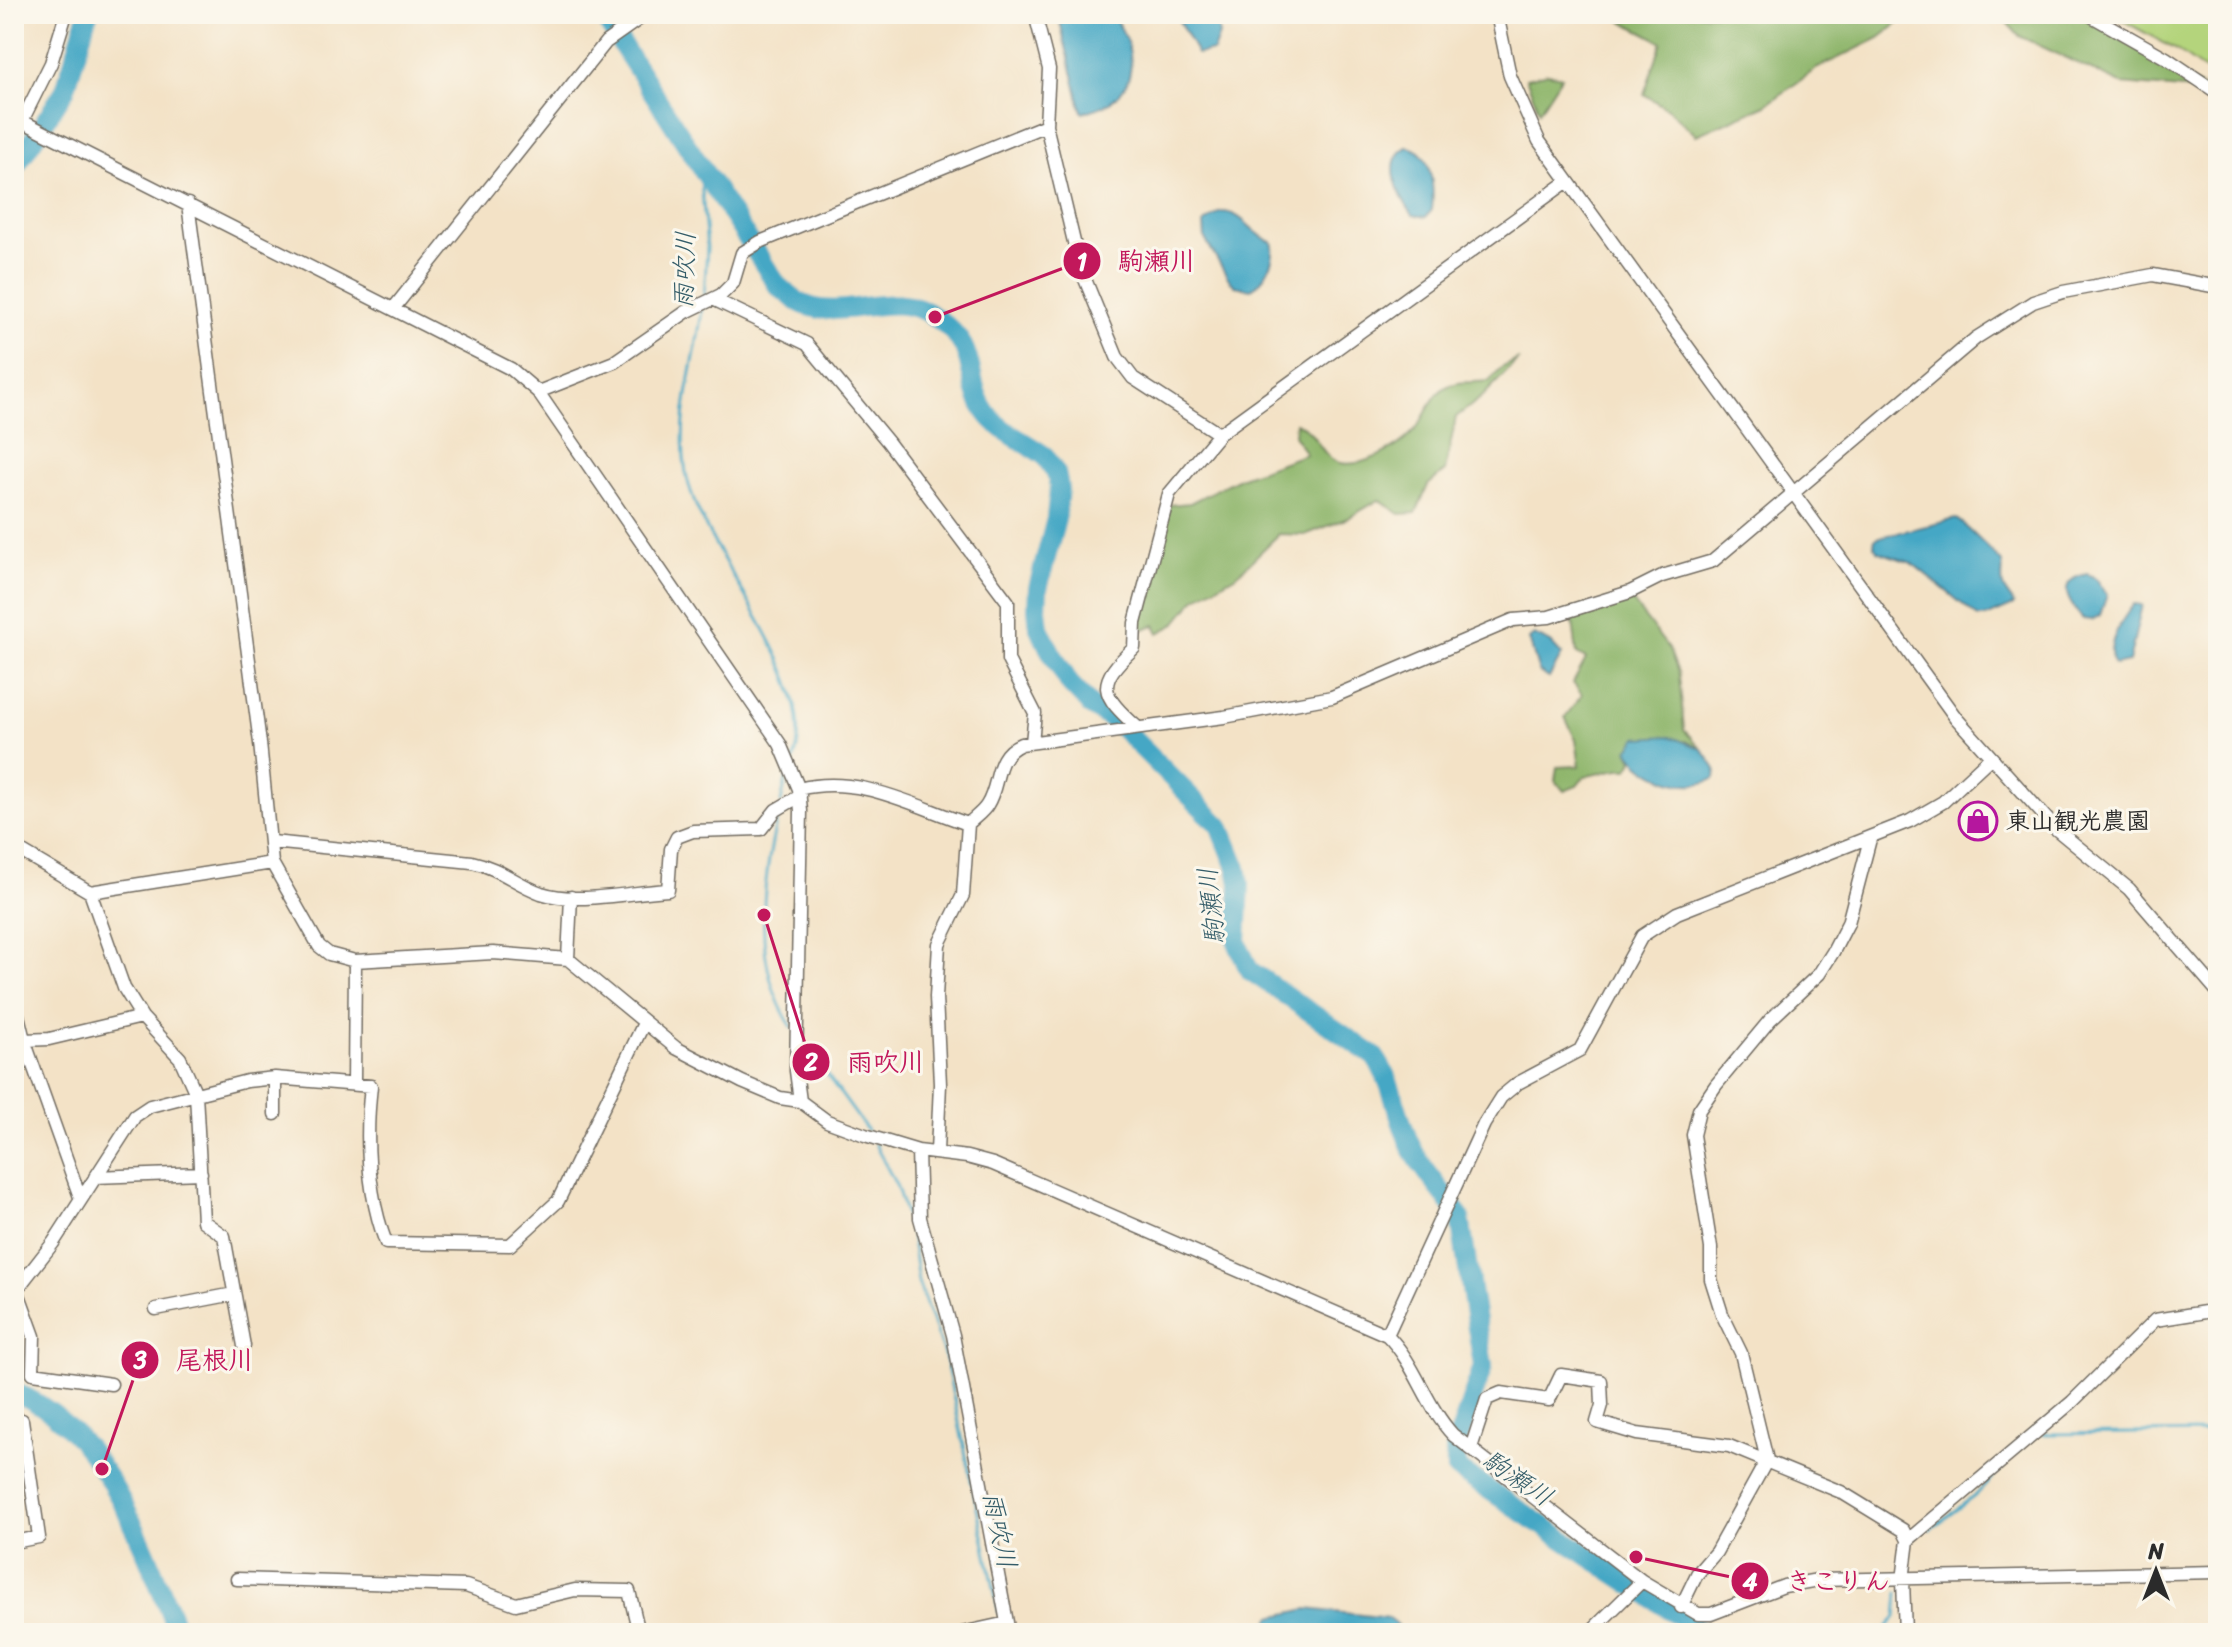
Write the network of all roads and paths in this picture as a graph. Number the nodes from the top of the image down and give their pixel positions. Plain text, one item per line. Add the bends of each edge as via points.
1 (66, 14) edge
2 (646, 14) edge
3 (1035, 14) edge
4 (1497, 14) edge
5 (1747, 14) edge
6 (1759, 14) edge
7 (2088, 14) edge
8 (2218, 93) edge
9 (23, 121) edge
10 (1046, 125) junction
11 (1568, 181) junction
12 (188, 204) junction
13 (2218, 287) edge
14 (707, 302) junction
15 (393, 309) junction
16 (538, 392) junction
17 (1219, 434) junction
18 (1793, 494) junction
19 (1135, 728) junction
20 (1032, 742) junction
21 (1990, 758) junction
22 (796, 791) junction
23 (968, 824) junction
24 (1870, 839) junction
25 (272, 842) junction
26 (14, 847) edge
27 (272, 863) junction
28 (90, 892) junction
29 (571, 897) junction
30 (568, 959) junction
31 (355, 961) junction
32 (2218, 992) edge
33 (14, 999) edge
34 (142, 1017) junction
35 (644, 1023) junction
36 (24, 1040) junction
37 (275, 1078) junction
38 (354, 1084) junction
39 (196, 1094) junction
40 (800, 1101) junction
41 (275, 1114) dead end
42 (918, 1151) junction
43 (937, 1152) junction
44 (201, 1173) junction
45 (95, 1177) junction
46 (80, 1197) junction
47 (16, 1293) edge
48 (234, 1294) junction
49 (156, 1309) dead end
50 (2218, 1310) edge
51 (1387, 1335) junction
52 (244, 1346) dead end
53 (111, 1384) dead end
54 (14, 1421) edge
55 (1468, 1446) junction
56 (1767, 1460) junction
57 (1908, 1540) junction
58 (14, 1542) edge
59 (2218, 1572) edge
60 (237, 1579) dead end
61 (1903, 1580) junction
62 (1642, 1581) junction
63 (1681, 1607) junction
64 (1008, 1628) edge
65 (639, 1633) edge
66 (962, 1633) edge
67 (1589, 1633) edge
68 (1905, 1633) edge

1 - 9 street via 51,63
2 - 15 street via 606,42
3 - 10 street via 1049,69
4 - 11 street via 1505,59 1523,109
5 - 6 street
7 - 8 street
9 - 12 street
10 - 14 street via 754,245 742,253 733,283
10 - 17 street via 1080,267 1117,357 1133,378
11 - 17 street
11 - 18 street
12 - 15 street
12 - 25 street
13 - 18 street via 2153,275 2033,302 1976,338
14 - 16 street via 614,362
14 - 20 street via 807,344 1008,602 1008,660 1035,713
15 - 16 street via 511,369
16 - 22 street via 788,759
17 - 19 street via 1169,494 1135,623 1134,648 1113,667 1106,682 1109,699
18 - 19 street via 1713,561 1630,592 1549,617 1513,620 1332,697
18 - 21 street
19 - 20 street
20 - 23 street via 1010,749 987,805
21 - 24 street via 1935,807
21 - 32 street via 2056,829 2129,889
22 - 23 street via 830,783 863,785
22 - 29 street via 761,829 693,831 677,837 668,890
22 - 40 street
23 - 43 street via 963,895 939,944
24 - 51 street via 1677,913 1642,936 1586,1041 1573,1055 1501,1097
24 - 56 street via 1848,923 1833,952 1819,974 1770,1020 1716,1085 1699,1110 1693,1135 1711,1279 1741,1353
25 - 27 street
25 - 29 street via 472,862 501,870 540,892
26 - 28 street
27 - 28 street
27 - 31 street via 319,946
28 - 34 street via 113,963
29 - 30 street
30 - 31 street via 493,953
30 - 35 street
31 - 38 street
33 - 36 street
34 - 36 street
34 - 39 street via 180,1058
35 - 38 street via 558,1201 510,1245 386,1243 365,1140 371,1086
35 - 40 street via 676,1048 742,1082
36 - 46 street
37 - 38 street
37 - 39 street
37 - 41 street
39 - 44 street
39 - 45 street via 150,1106 135,1116
40 - 42 street via 827,1121
42 - 43 street
42 - 64 street via 920,1218 953,1335
43 - 51 street via 993,1164
44 - 45 street
44 - 48 street via 203,1221 224,1236
45 - 46 street
46 - 47 street
47 - 53 street via 34,1336 33,1373
48 - 49 street
48 - 52 street
50 - 57 street via 2155,1320 2072,1402
51 - 55 street via 1401,1350 1434,1414
54 - 58 street via 22,1420 39,1537
55 - 56 street via 1487,1399 1501,1393 1549,1400 1561,1375 1601,1381 1597,1422 1637,1434 1729,1446
55 - 62 street
56 - 57 street via 1841,1492 1903,1530
56 - 63 street
57 - 61 street
59 - 61 street
60 - 65 street via 466,1586 516,1604 575,1590 629,1591
61 - 63 street via 1818,1580 1784,1586 1711,1614
61 - 68 street
62 - 63 street
62 - 67 street
64 - 66 street

